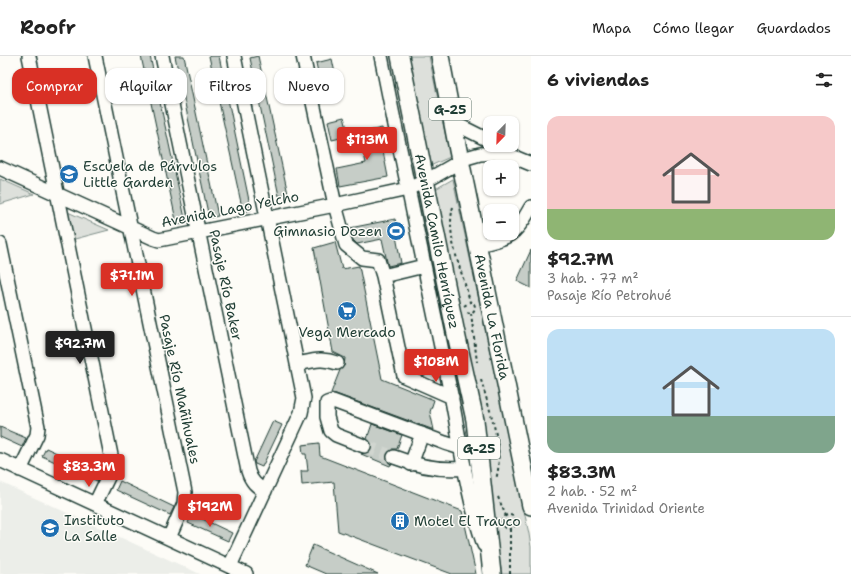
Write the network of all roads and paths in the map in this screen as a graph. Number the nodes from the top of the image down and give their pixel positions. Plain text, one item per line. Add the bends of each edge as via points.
1 (29, 56) edge
2 (95, 56) edge
3 (162, 56) edge
4 (234, 56) edge
5 (303, 56) edge
6 (381, 56) edge
7 (400, 56) edge
8 (440, 56) edge
9 (452, 122) junction
10 (483, 138) edge
11 (507, 152) edge
12 (514, 157) junction
13 (460, 161) junction
14 (531, 164) edge
15 (0, 168) edge
16 (424, 180) junction
17 (408, 189) junction
18 (56, 194) junction
19 (335, 205) junction
20 (453, 207) dead end
21 (531, 207) edge
22 (268, 219) junction
23 (131, 228) junction
24 (199, 233) junction
25 (485, 243) junction
26 (0, 244) edge
27 (424, 266) junction
28 (383, 276) junction
29 (470, 302) junction
30 (337, 363) dead end
31 (298, 364) junction
32 (452, 397) junction
33 (422, 434) junction
34 (364, 446) tunnel mouth
35 (462, 448) junction
36 (394, 457) tunnel mouth
37 (0, 460) edge
38 (411, 464) junction
39 (465, 468) junction
40 (20, 470) junction
41 (265, 491) junction
42 (95, 504) junction
43 (531, 506) edge
44 (510, 529) junction
45 (169, 538) junction
46 (230, 566) junction
47 (492, 572) edge
48 (246, 574) edge
49 (510, 574) edge

1 - 18 street
2 - 23 street, Pasaje Río Mañihuales
3 - 24 street, Pasaje Río Baker
4 - 22 street
5 - 19 street
6 - 17 street, Avenida Camilo Henríquez
7 - 16 main road, Avenida Camilo Henríquez / G-25
8 - 9 main road, Avenida La Florida / G-25
9 - 10 street
9 - 13 main road, Avenida La Florida / G-25
11 - 12 street
12 - 13 street, Avenida Lago Yelcho via 501,153 487,153
12 - 14 street
13 - 16 street, Avenida Lago Yelcho
13 - 25 main road, Avenida La Florida / G-25
15 - 18 street, Avenida Lago Yelcho
16 - 17 street, Avenida Lago Yelcho
16 - 47 main road, Avenida Camilo Henríquez / G-25 via 475,420
17 - 19 street, Avenida Lago Yelcho
17 - 27 street, Avenida Camilo Henríquez
18 - 23 street, Avenida Lago Yelcho
18 - 42 street via 112,460 111,471
19 - 22 street, Avenida Lago Yelcho
19 - 28 street via 346,245 362,258 378,260
20 - 29 path via 451,222 454,244
21 - 25 street via 514,232 507,237
22 - 24 street, Avenida Lago Yelcho
22 - 31 street
23 - 24 street, Avenida Lago Yelcho via 159,240
23 - 45 street, Pasaje Río Mañihuales via 185,492 182,510
24 - 41 street, Pasaje Río Baker via 248,472 253,482
25 - 43 main road, Avenida La Florida / G-25
26 - 40 street via 38,427 37,435
27 - 28 street
27 - 32 street, Avenida Camilo Henríquez
28 - 32 street via 404,376
29 - 29 path via 464,308 471,313 475,310 475,305
30 - 31 street via 326,359
31 - 41 street via 304,394 303,408
32 - 35 street, Avenida Camilo Henríquez
33 - 34 street via 333,401 327,403 331,431
33 - 35 street
33 - 38 street
35 - 39 street, Avenida Camilo Henríquez
36 - 38 street
37 - 40 street
38 - 39 street via 451,470
39 - 47 street, Avenida Camilo Henríquez via 477,524
40 - 42 street
41 - 46 street
42 - 45 street
44 - 44 path via 514,527 515,520 506,516 502,519 502,524
44 - 49 path
45 - 46 street
46 - 48 street

